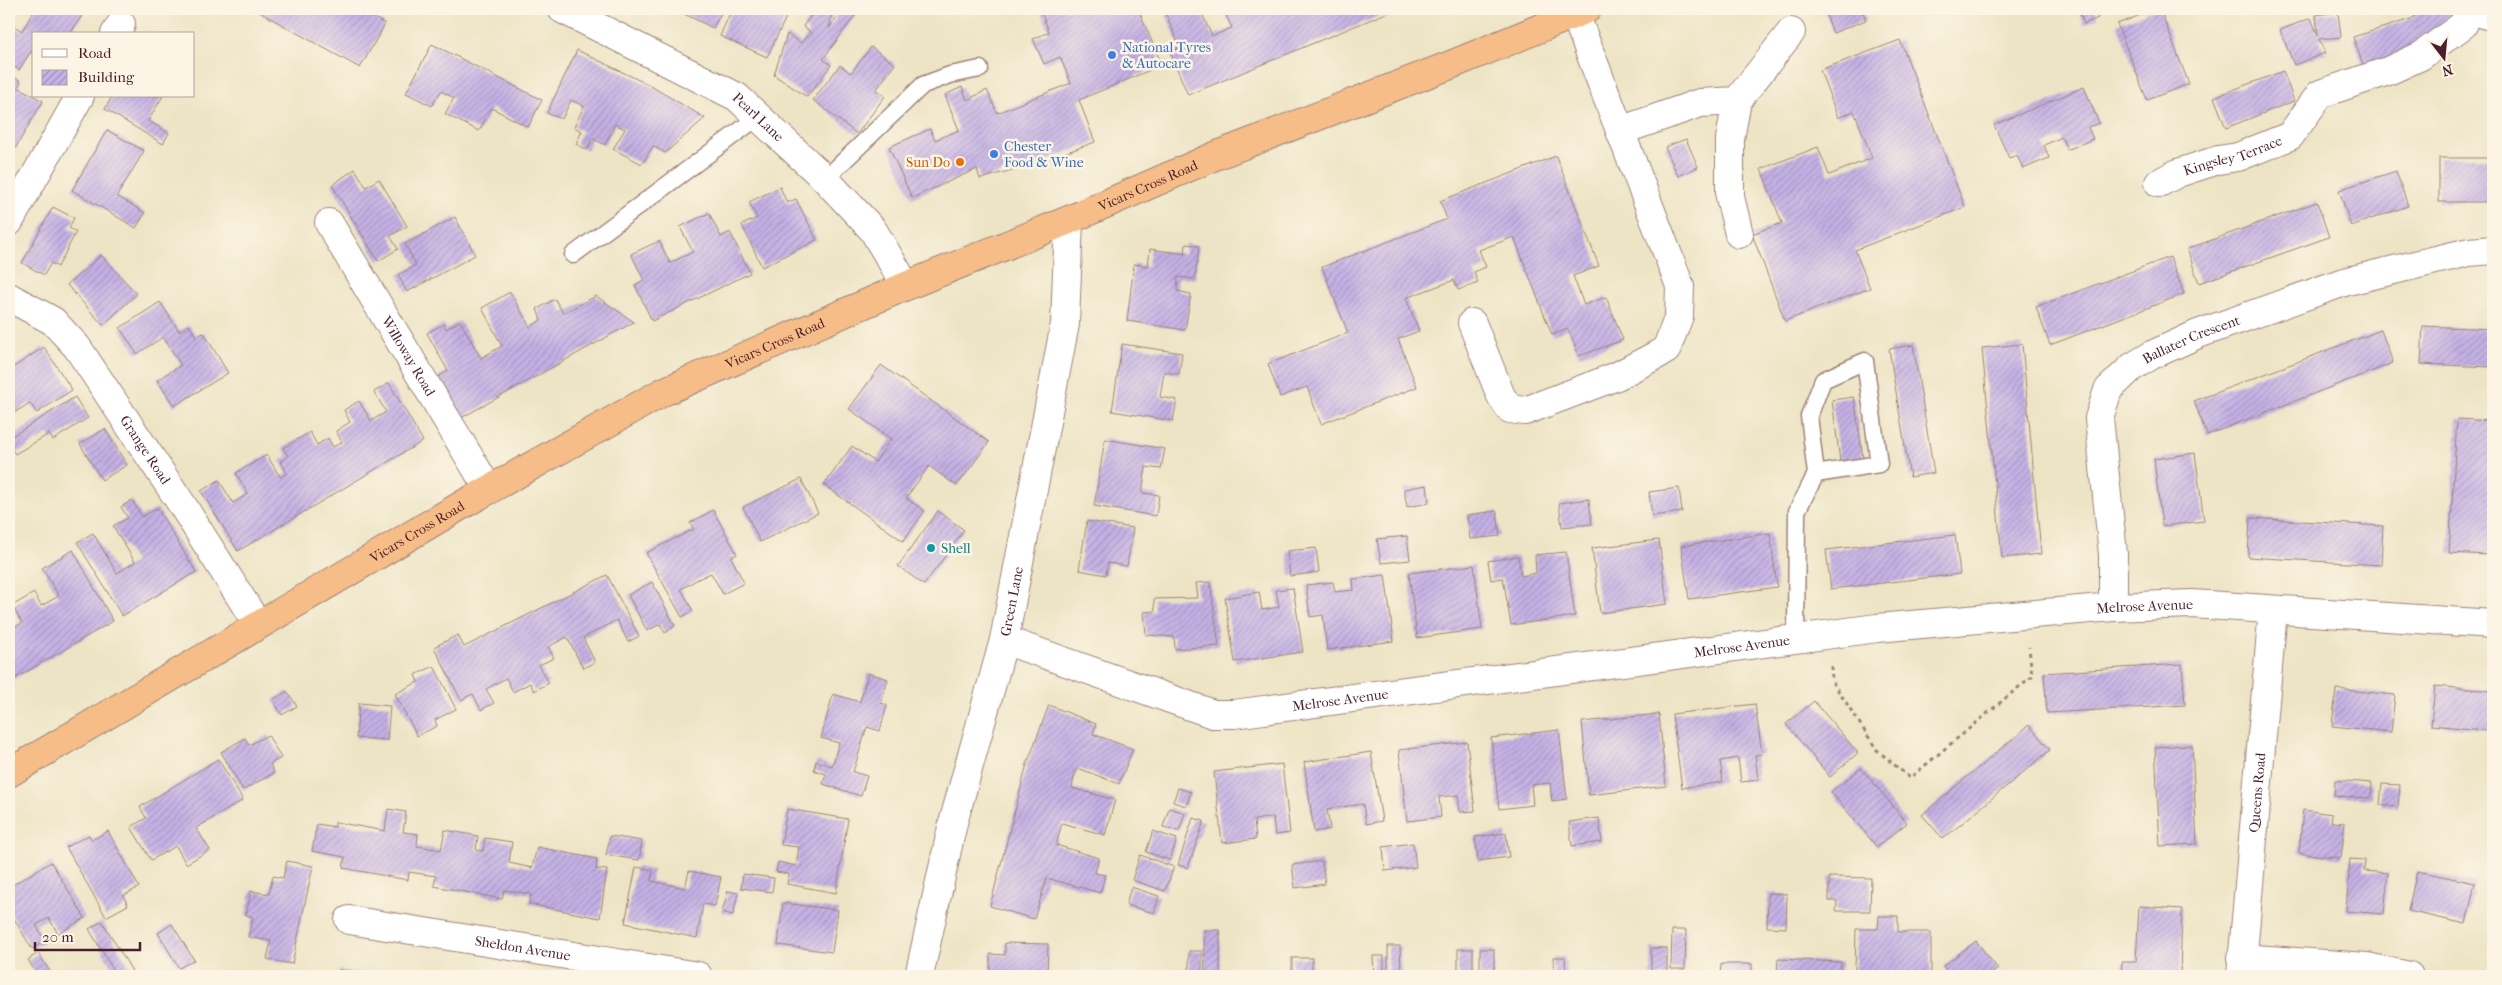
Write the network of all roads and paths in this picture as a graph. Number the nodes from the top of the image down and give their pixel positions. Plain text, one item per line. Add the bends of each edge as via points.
1 (562, 9) edge
2 (1581, 12) edge
3 (2477, 12) edge
4 (1791, 32) dead end
5 (980, 69) dead end
6 (79, 98) edge
7 (1737, 102) junction
8 (758, 117) junction
9 (1620, 131) junction
10 (825, 179) junction
11 (2159, 183) dead end
12 (1069, 220) junction
13 (9, 222) edge
14 (329, 223) dead end
15 (1738, 234) dead end
16 (2493, 250) edge
17 (573, 255) dead end
18 (906, 286) junction
19 (9, 297) edge
20 (1472, 323) dead end
21 (1816, 474) junction
22 (488, 490) junction
23 (2113, 607) junction
24 (2273, 610) junction
25 (2025, 614) junction
26 (2493, 624) edge
27 (258, 625) junction
28 (1827, 636) junction
29 (1004, 640) junction
30 (1796, 640) junction
31 (9, 773) edge
32 (349, 920) dead end
33 (2241, 967) edge
34 (698, 976) edge
35 (919, 976) edge
36 (2409, 976) edge

1 - 8 street, Pearl Lane via 737,97
2 - 9 street
2 - 12 highway, Vicars Cross Road via 1215,156
3 - 11 street, Kingsley Terrace via 2422,56 2320,94 2290,136 2238,156 2178,172
4 - 7 street
5 - 10 lane via 950,74 923,85
6 - 13 street
7 - 9 street via 1700,103
7 - 15 street via 1730,139 1730,197
8 - 10 street, Pearl Lane
8 - 17 lane
9 - 20 street via 1680,286 1679,316 1666,350 1617,376 1526,411 1510,409 1501,396
10 - 18 street, Pearl Lane via 873,230
12 - 18 highway, Vicars Cross Road
12 - 29 street, Green Lane via 1065,324
14 - 22 street, Willoway Road
16 - 23 street, Ballater Crescent via 2469,252 2344,282 2198,334 2152,355 2114,383 2104,398 2099,418 2113,554
18 - 22 highway, Vicars Cross Road via 663,392
19 - 27 street, Grange Road via 53,322 77,347
21 - 21 lane via 1809,416 1823,380 1865,361 1879,464
21 - 30 lane via 1797,511
22 - 27 highway, Vicars Cross Road
23 - 24 street, Melrose Avenue via 2192,604
23 - 25 street, Melrose Avenue
24 - 26 street, Melrose Avenue
24 - 33 street, Queens Road
25 - 28 street, Melrose Avenue
25 - 28 path via 2032,676 1910,778 1878,750 1832,682
27 - 31 highway, Vicars Cross Road
28 - 30 street, Melrose Avenue
29 - 30 street, Melrose Avenue via 1213,714 1234,714
29 - 35 street, Green Lane via 953,823
32 - 34 street, Sheldon Avenue
33 - 36 street via 2367,967

